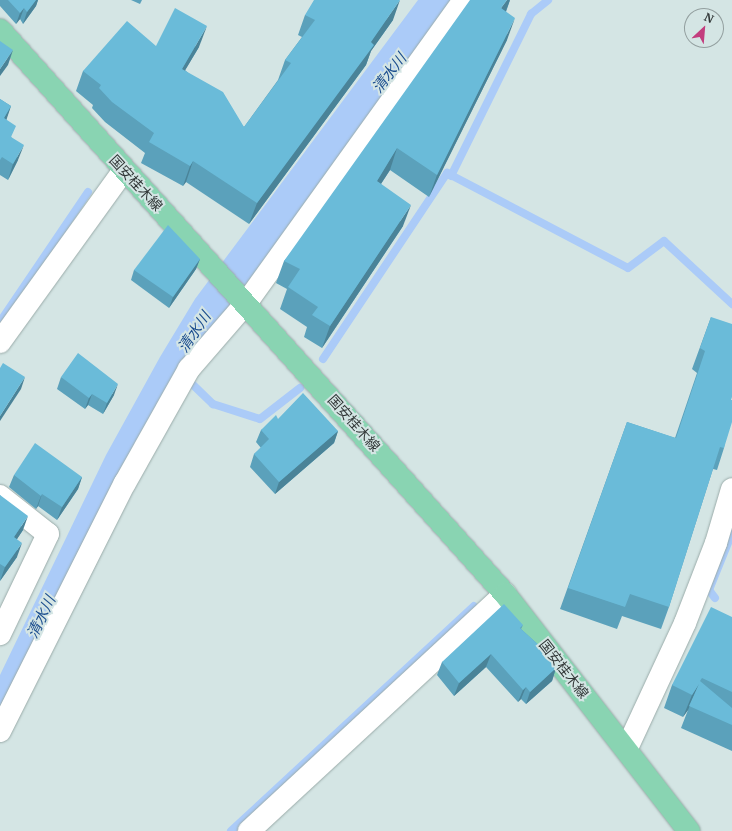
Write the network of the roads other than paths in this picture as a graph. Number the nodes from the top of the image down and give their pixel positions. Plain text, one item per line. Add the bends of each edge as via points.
1 (464, 0) edge
2 (0, 30) edge
3 (124, 170) junction
4 (244, 298) junction
5 (0, 342) edge
6 (732, 489) edge
7 (0, 496) edge
8 (505, 594) junction
9 (693, 602) junction
10 (712, 612) edge
11 (0, 634) edge
12 (0, 731) edge
13 (627, 748) junction
14 (249, 831) edge
15 (689, 831) edge

1 - 4 street
2 - 3 main road, 国安桂木線
3 - 4 main road, 国安桂木線
3 - 5 street
4 - 8 main road, 国安桂木線
4 - 12 street via 189,369 125,483
6 - 9 street via 716,543
7 - 11 street via 48,534
8 - 13 main road, 国安桂木線
8 - 14 street
9 - 10 street
9 - 13 street
13 - 15 main road, 国安桂木線

